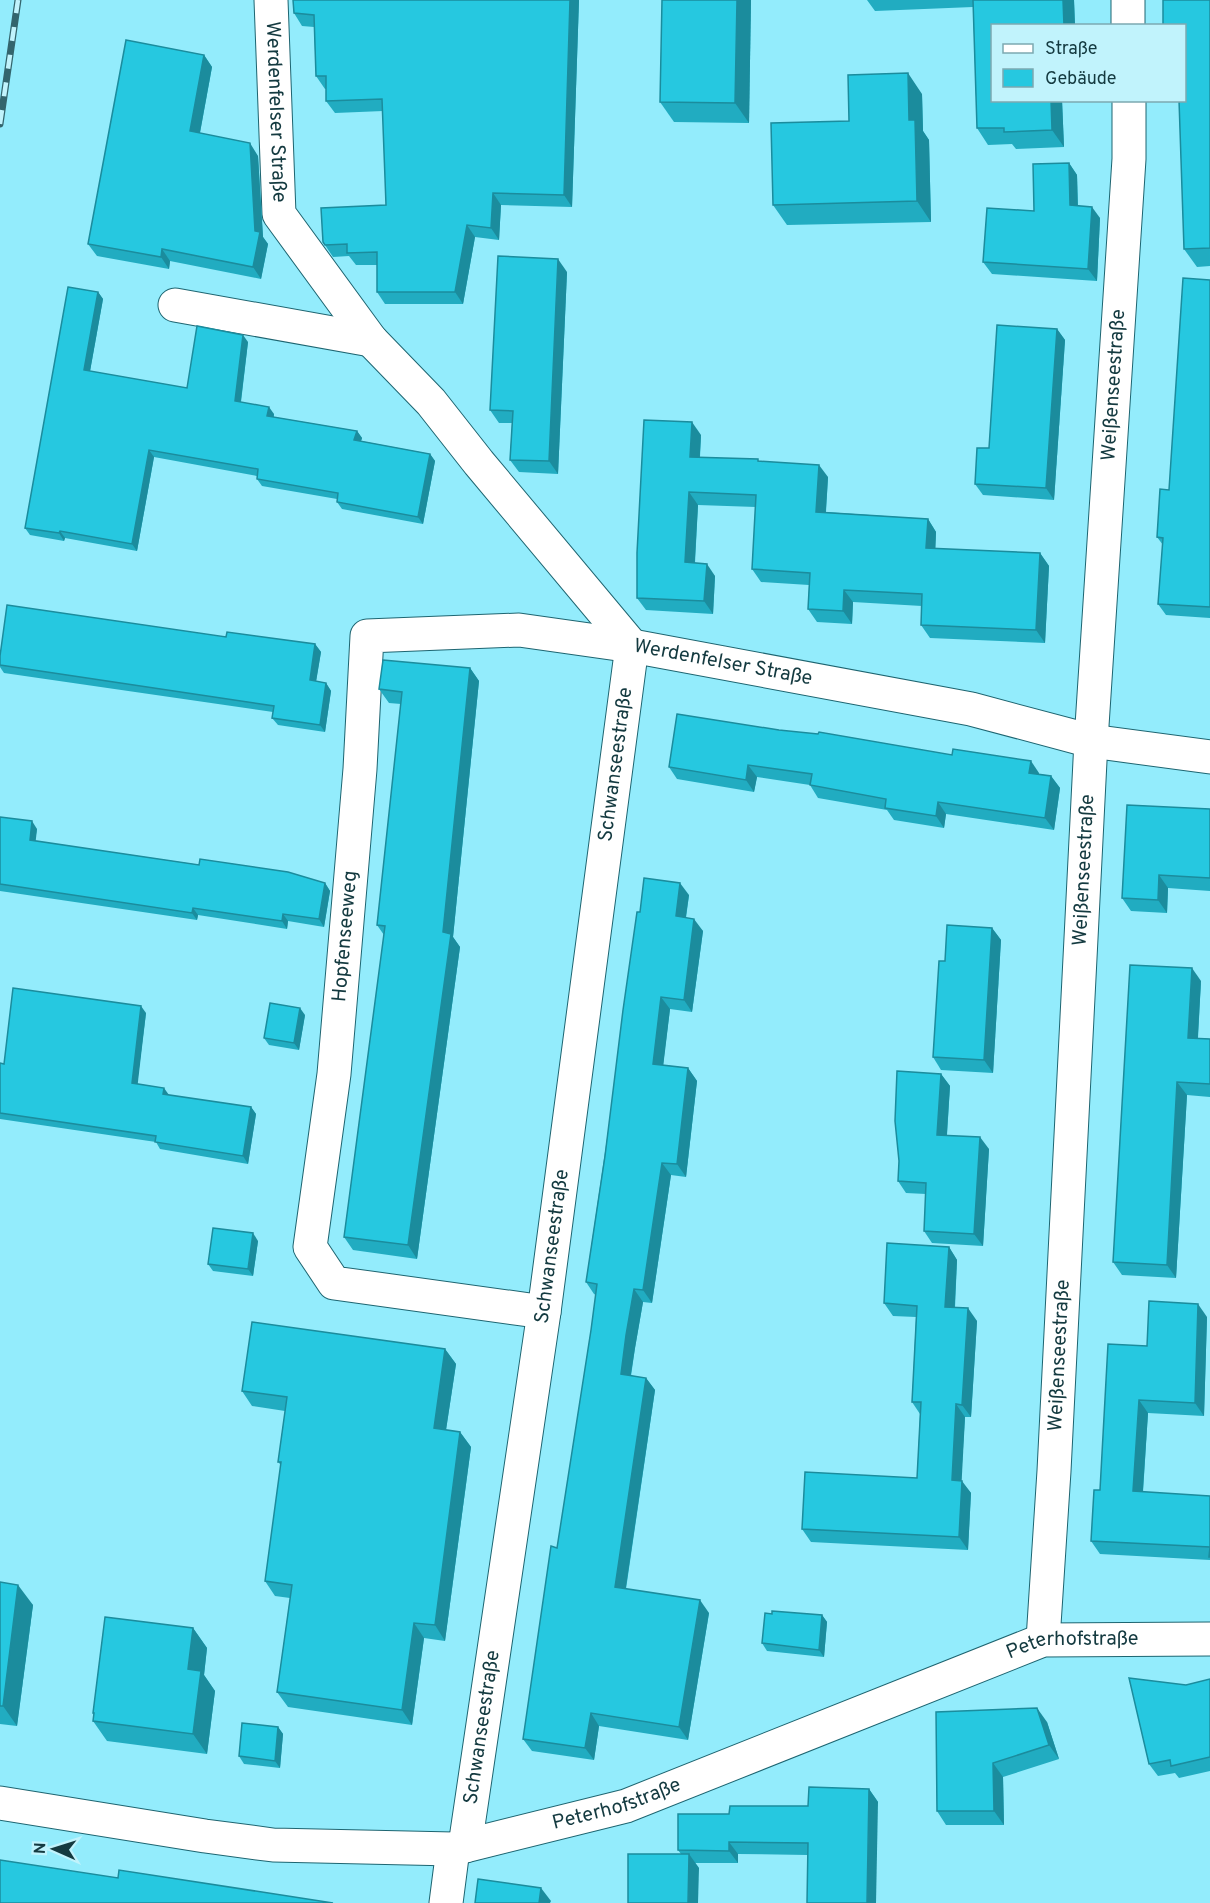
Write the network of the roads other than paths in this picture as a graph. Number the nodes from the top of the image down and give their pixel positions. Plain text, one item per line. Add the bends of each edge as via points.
1 (271, 0) edge
2 (1128, 0) edge
3 (1128, 24) edge
4 (1129, 102) edge
5 (175, 305) dead end
6 (371, 340) junction
7 (632, 646) junction
8 (1090, 741) junction
9 (1210, 757) edge
10 (544, 1312) junction
11 (1210, 1639) edge
12 (1043, 1640) junction
13 (0, 1803) edge
14 (459, 1847) junction
15 (446, 1903) edge

1 - 6 street, Werdenfelser Straße via 279,214
2 - 3 street
4 - 8 street, Weißenseestraße via 1127,193
5 - 6 street
6 - 7 street, Werdenfelser Straße via 431,402
7 - 8 street, Werdenfelser Straße via 971,709
7 - 10 street, Schwanseestraße
7 - 10 street, Hopfenseeweg via 519,630 367,636 360,769 334,1074 310,1247 334,1283
8 - 9 street, Werdenfelser Straße
8 - 12 street, Weißenseestraße
10 - 14 street, Schwanseestraße
11 - 12 street, Peterhofstraße
12 - 14 street, Peterhofstraße via 626,1806
13 - 14 street, Peterhofstraße via 273,1845
14 - 15 street, Schwanseestraße

